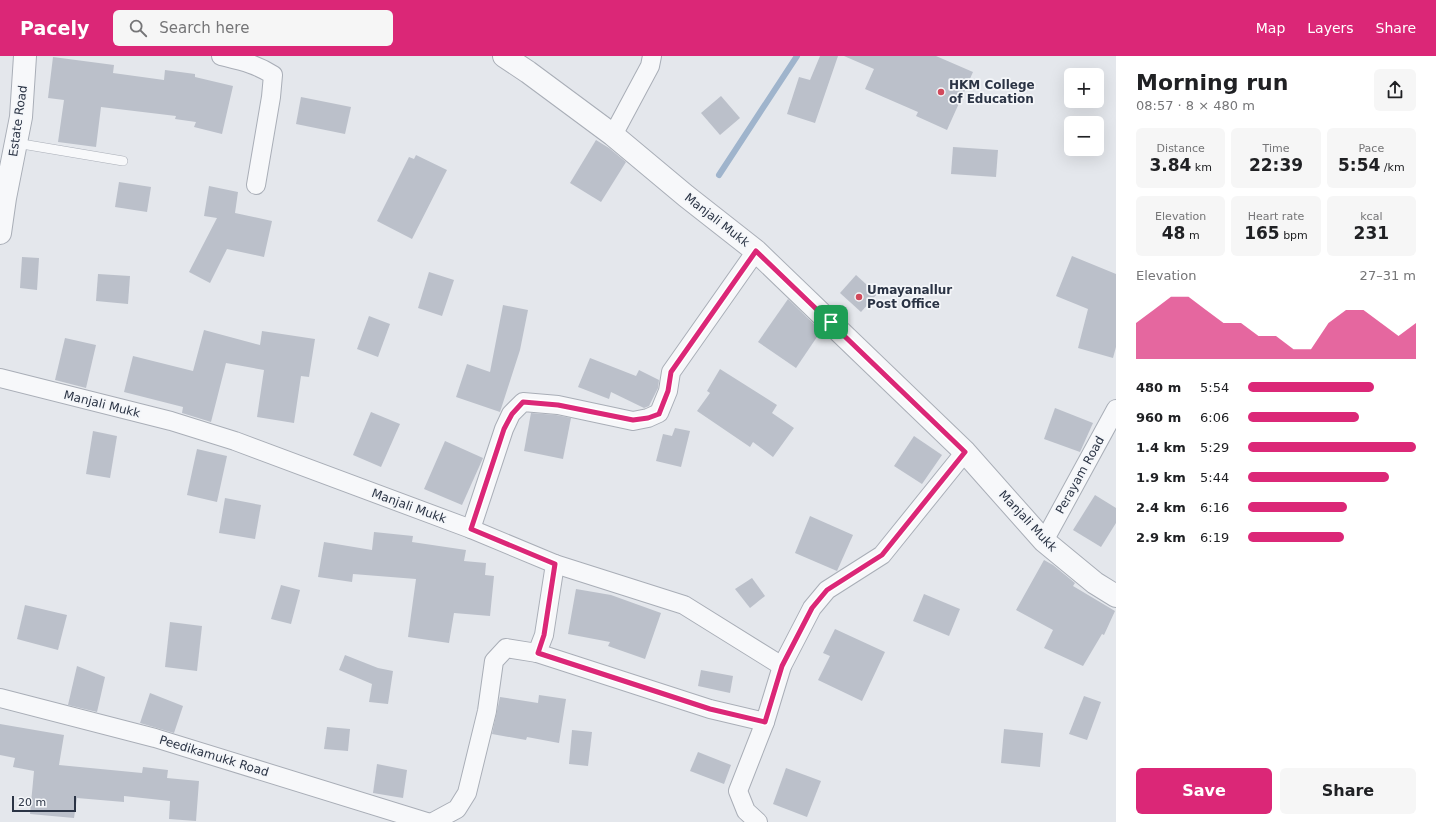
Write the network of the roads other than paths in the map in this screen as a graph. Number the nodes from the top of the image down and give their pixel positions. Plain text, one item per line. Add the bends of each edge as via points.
1 (25, 56) edge
2 (221, 56) edge
3 (504, 56) edge
4 (652, 56) edge
5 (613, 135) junction
6 (16, 143) junction
7 (123, 161) dead end
8 (256, 185) dead end
9 (0, 232) edge
10 (756, 251) junction
11 (0, 378) edge
12 (1116, 409) edge
13 (965, 452) junction
14 (471, 529) junction
15 (1044, 541) junction
16 (555, 564) junction
17 (1116, 596) edge
18 (538, 653) junction
19 (782, 666) junction
20 (0, 698) edge
21 (765, 722) junction
22 (427, 822) edge
23 (433, 822) edge
24 (758, 822) edge

1 - 6 street, Estate Road via 21,117
2 - 8 street via 262,67 273,75
3 - 5 street, Manjali Mukk
4 - 5 street via 650,66
5 - 10 street, Manjali Mukk
6 - 7 lane
6 - 9 street, Estate Road
10 - 13 street, Manjali Mukk
10 - 14 street via 671,372 668,391 659,414 633,420 558,405 523,402 512,414 504,429
11 - 14 street, Manjali Mukk via 172,421 235,441
12 - 15 street, Perayam Road
13 - 15 street, Manjali Mukk
13 - 19 street via 882,555 827,590 812,608
14 - 16 street, Manjali Mukk
15 - 17 street, Manjali Mukk via 1095,583
16 - 18 street via 544,635
16 - 19 street, Manjali Mukk via 684,606
18 - 21 street via 710,709
18 - 23 street via 506,648 494,661 487,711 467,792 457,809
19 - 21 street
20 - 22 street, Peedikamukk Road via 155,738
21 - 24 street via 738,791 746,811

